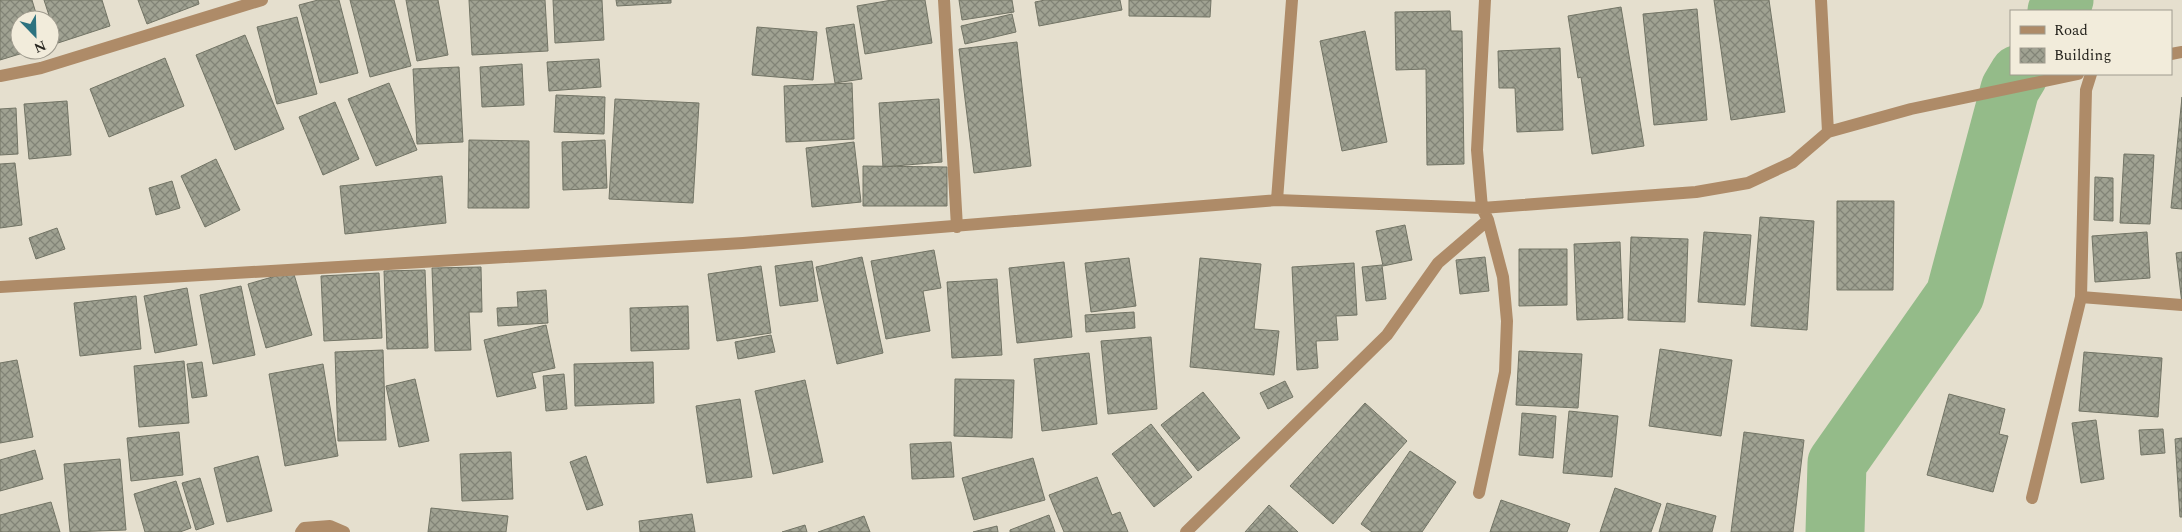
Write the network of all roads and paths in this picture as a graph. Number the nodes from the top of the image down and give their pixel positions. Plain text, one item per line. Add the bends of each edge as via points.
1 (262, 0) edge
2 (944, 0) edge
3 (1292, 0) edge
4 (1485, 0) edge
5 (1821, 0) edge
6 (2073, 75) edge
7 (2091, 75) edge
8 (0, 76) edge
9 (1828, 132) junction
10 (1276, 200) junction
11 (1482, 208) junction
12 (1488, 220) junction
13 (957, 227) junction
14 (0, 287) edge
15 (2080, 297) junction
16 (2182, 305) edge
17 (1479, 493) dead end
18 (2032, 498) dead end
19 (301, 532) edge
20 (344, 532) edge
21 (1186, 532) edge

1 - 8 street via 41,68
2 - 13 street
3 - 10 street
4 - 11 street via 1477,150
5 - 9 street
6 - 9 street via 1911,109
7 - 15 street via 2086,90
9 - 11 street via 1793,162 1748,183 1696,192
10 - 11 street
10 - 13 street
11 - 12 street
12 - 17 street via 1503,277 1506,363
12 - 21 street via 1438,263 1387,335
13 - 14 street via 733,244
15 - 16 street
15 - 18 street
19 - 20 street via 304,528 330,526

